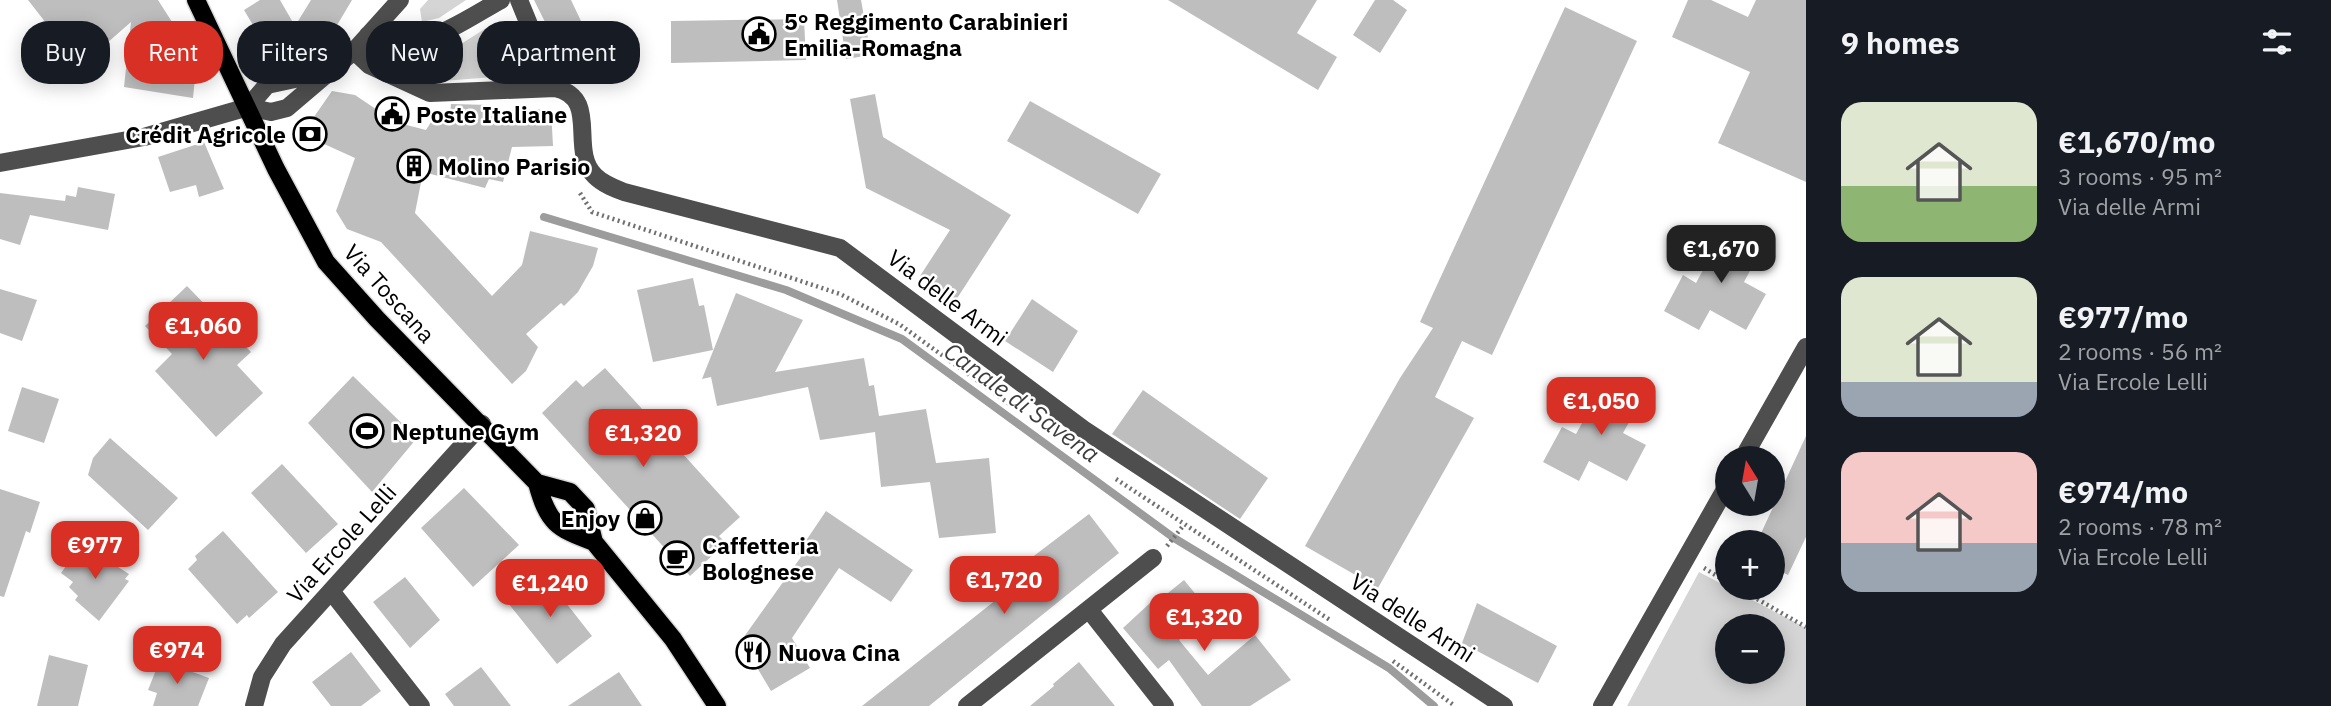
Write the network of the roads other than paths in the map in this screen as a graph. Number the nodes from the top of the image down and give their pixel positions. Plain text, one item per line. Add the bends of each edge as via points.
1 (196, 0) edge
2 (400, 0) edge
3 (501, 0) edge
4 (519, 0) edge
5 (381, 21) edge
6 (463, 21) edge
7 (366, 38) edge
8 (354, 51) joint
9 (271, 84) edge
10 (314, 84) edge
11 (555, 88) junction
12 (248, 107) junction
13 (0, 163) edge
14 (1806, 347) edge
15 (482, 424) junction
16 (1750, 446) edge
17 (537, 483) junction
18 (1715, 507) edge
19 (594, 541) junction
20 (1153, 558) dead end
21 (331, 591) junction
22 (1090, 611) junction
23 (254, 706) edge
24 (421, 706) edge
25 (718, 706) edge
26 (967, 706) edge
27 (1165, 706) edge
28 (1504, 706) edge
29 (1602, 706) edge

1 - 12 main road, Via Toscana
2 - 5 street
3 - 6 street
4 - 11 street
7 - 8 street
8 - 11 street via 369,65 430,93
9 - 12 street
10 - 12 street via 287,108 271,112
11 - 28 street, Via delle Armi via 568,91 579,104 586,162 593,175 624,192 840,248 1083,429
12 - 13 street via 144,137
12 - 15 main road, Via Toscana via 326,262
14 - 16 street
15 - 17 main road, Via Toscana
15 - 21 street, Via Ercole Lelli
17 - 19 main road, Via Toscana via 545,512 562,531
17 - 19 main road via 570,492 586,509
18 - 29 street
19 - 25 main road via 673,639
20 - 22 street
21 - 23 street, Via Ercole Lelli via 283,644 262,677
21 - 24 street
22 - 26 street
22 - 27 street

